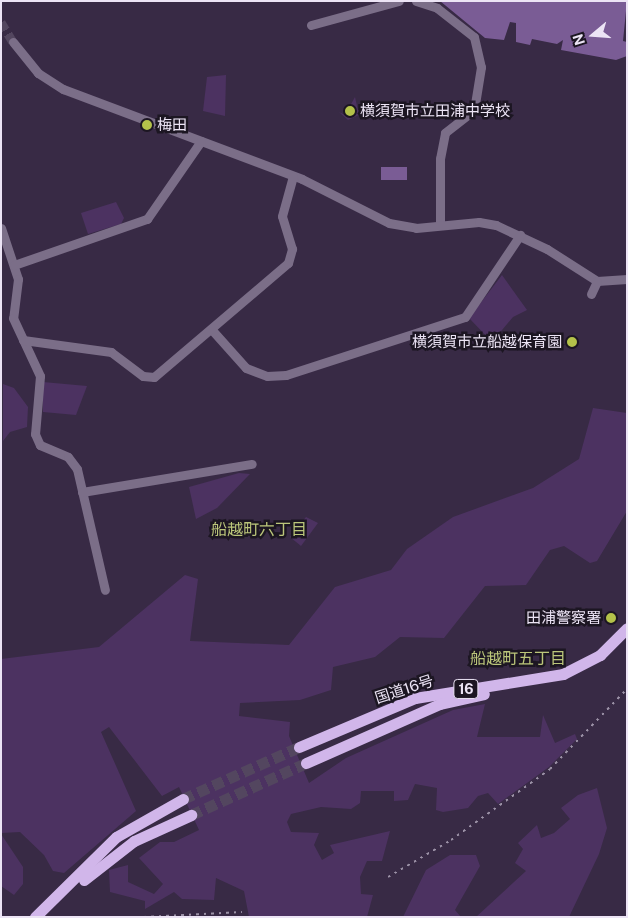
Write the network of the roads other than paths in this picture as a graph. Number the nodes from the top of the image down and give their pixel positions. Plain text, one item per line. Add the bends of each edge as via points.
1 (399, 1) edge
2 (416, 1) edge
3 (311, 25) dead end
4 (13, 42) tunnel mouth
5 (201, 141) junction
6 (293, 176) junction
7 (440, 225) junction
8 (1, 228) edge
9 (520, 235) junction
10 (14, 264) junction
11 (627, 279) edge
12 (597, 281) junction
13 (591, 294) dead end
14 (212, 330) junction
15 (23, 340) junction
16 (252, 464) dead end
17 (82, 492) junction
18 (105, 590) dead end
19 (627, 628) edge
20 (627, 640) edge
21 (356, 723) junction
22 (339, 730) junction
23 (365, 737) junction
24 (348, 744) junction
25 (299, 747) tunnel mouth
26 (306, 763) tunnel mouth
27 (183, 799) tunnel mouth
28 (191, 815) tunnel mouth
29 (35, 917) edge
30 (45, 917) edge

1 - 3 street
2 - 7 street via 437,8 474,37 481,67 474,110 444,138
4 - 5 street via 26,62 51,82
5 - 6 street
5 - 10 street via 146,219
6 - 7 street via 389,223 416,228
6 - 14 street via 282,216 292,249 288,263
7 - 9 street via 479,222
8 - 10 street
9 - 12 street
9 - 14 street via 465,317 286,375 267,376 246,368
10 - 15 street via 18,279 12,318
11 - 12 street via 620,283
12 - 13 street
14 - 15 street via 149,378 111,352
15 - 17 street via 40,376 35,434 40,444 74,462
16 - 17 street
17 - 18 street
19 - 21 highway, 国道16号 / 16 via 600,655 563,674 424,696
20 - 23 highway, 国道16号 / 16 via 603,662 568,679 455,699
21 - 22 highway, 国道16号 / 16
21 - 23 highway via 356,734
22 - 24 highway via 348,732
22 - 25 highway, 国道16号 / 16
23 - 24 highway, 国道16号 / 16
24 - 26 highway, 国道16号 / 16
27 - 29 highway via 116,837
28 - 30 highway via 134,841 93,872

